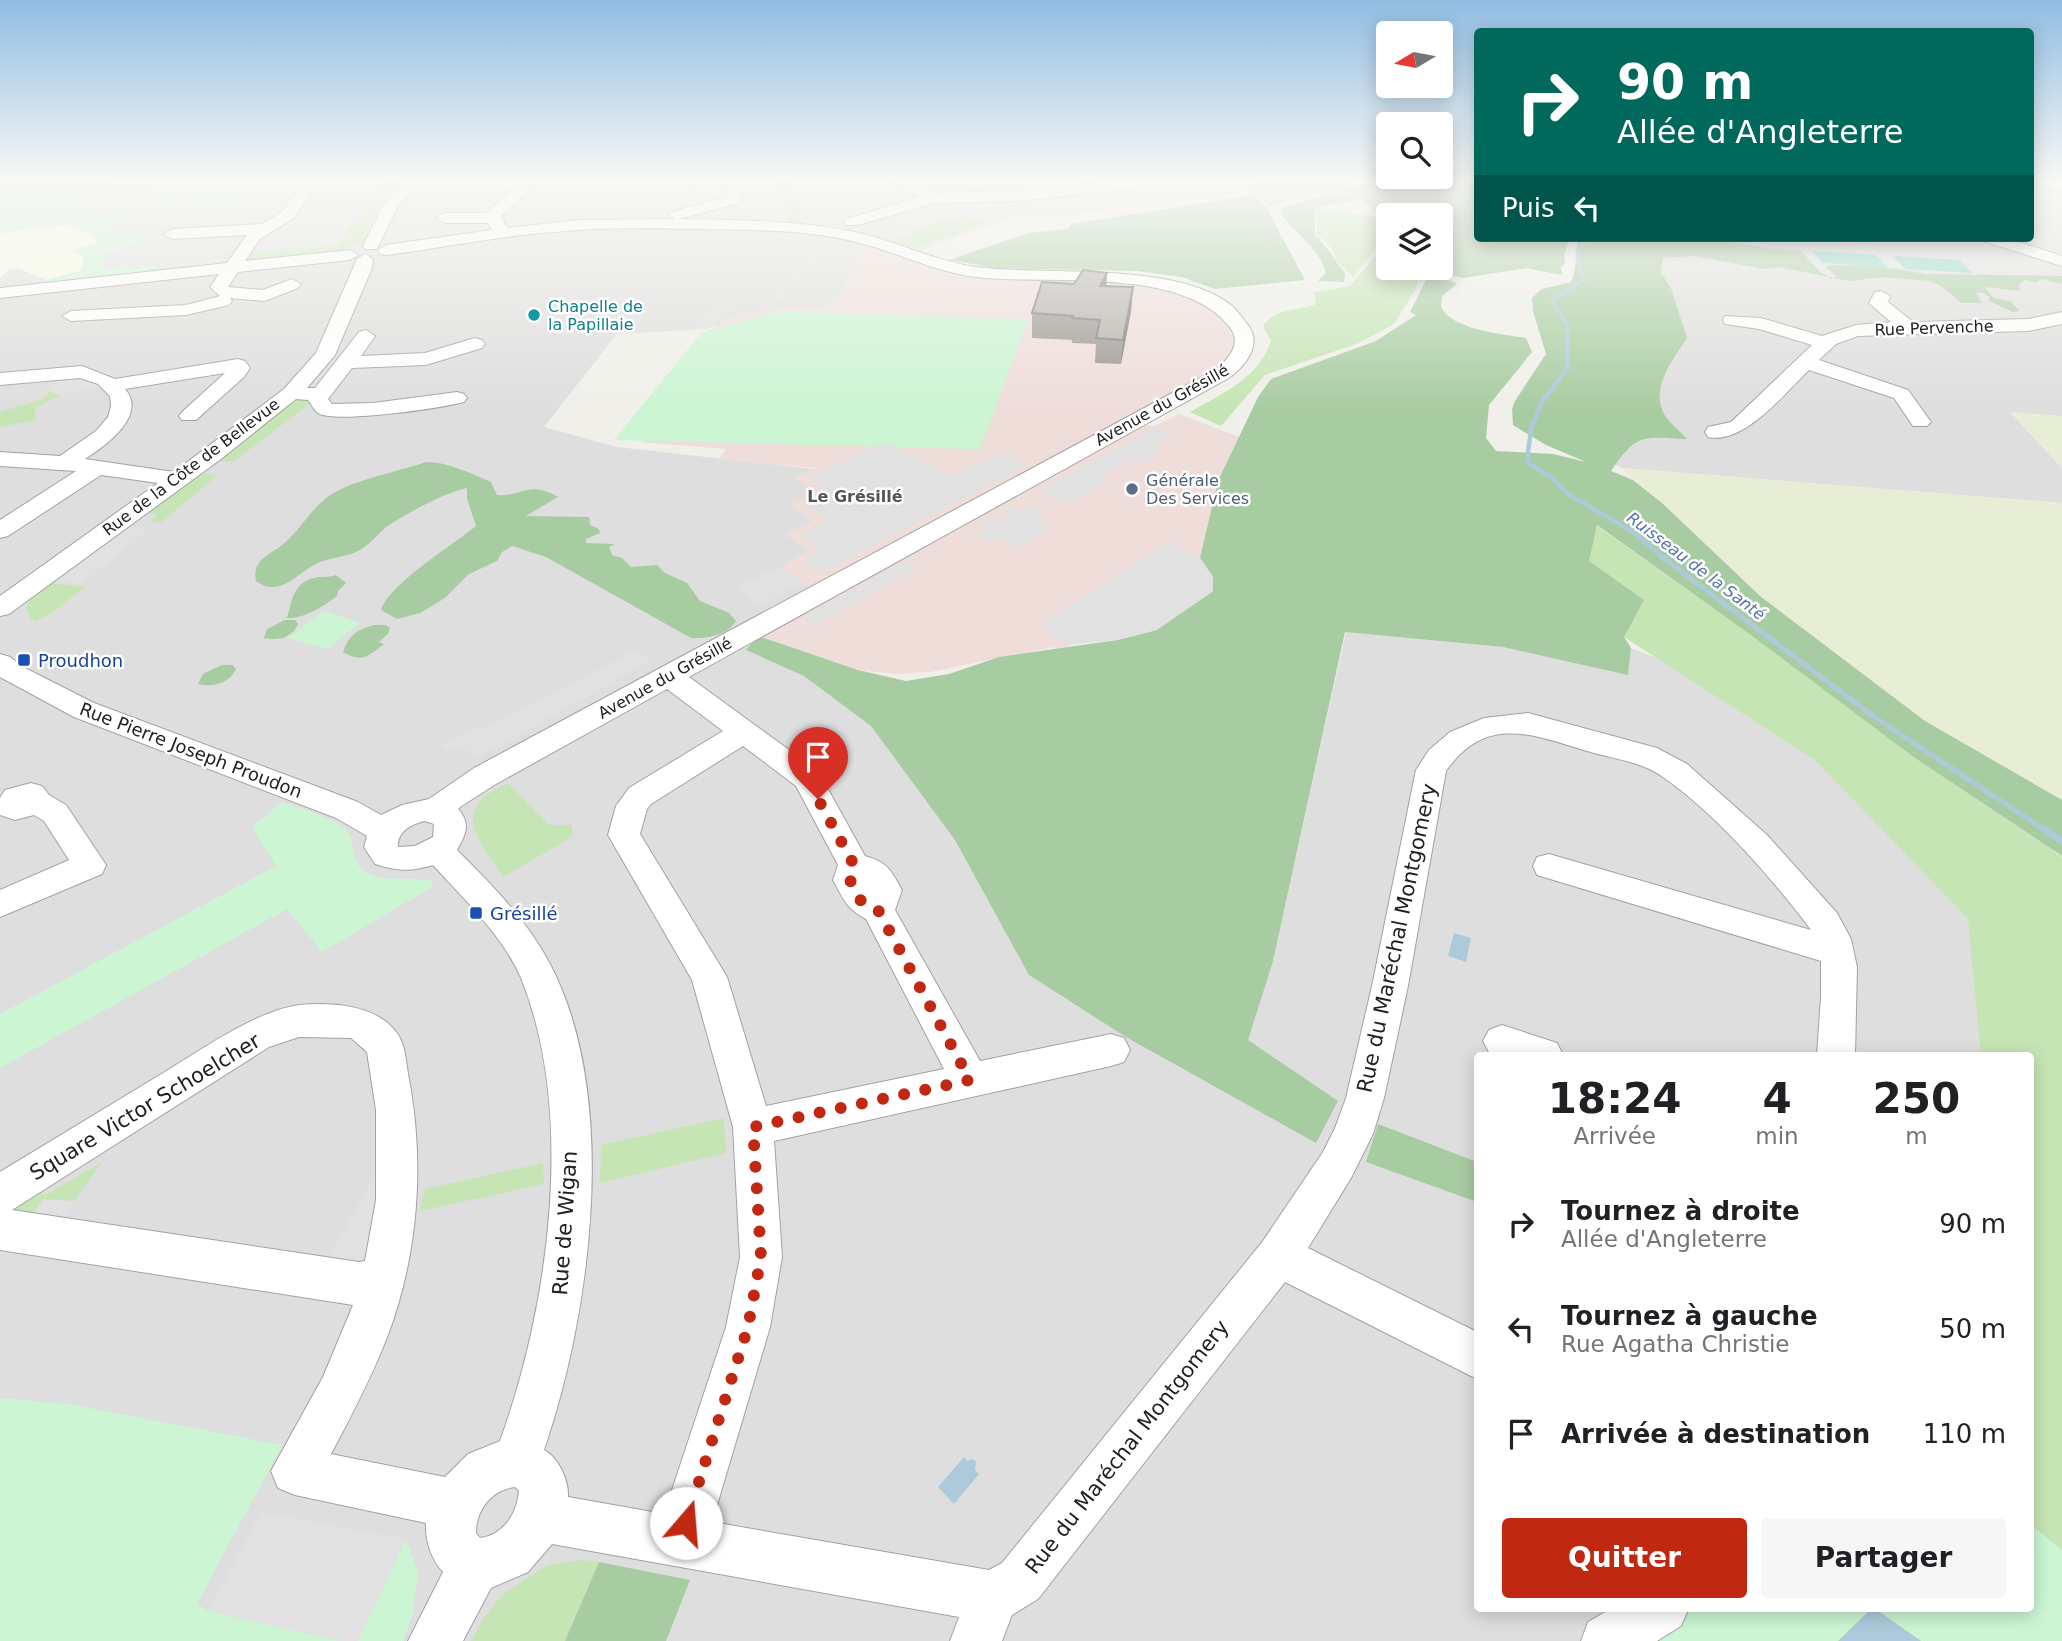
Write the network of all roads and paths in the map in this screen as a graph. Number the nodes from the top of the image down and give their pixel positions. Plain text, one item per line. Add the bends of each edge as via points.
1 (240, 258) edge
2 (327, 258) edge
3 (366, 258) edge
4 (913, 258) edge
5 (234, 268) junction
6 (292, 284) dead end
7 (76, 285) junction
8 (0, 293) edge
9 (1881, 296) dead end
10 (223, 301) dead end
11 (1732, 320) dead end
12 (2058, 324) edge
13 (1908, 327) junction
14 (366, 336) dead end
15 (1825, 343) junction
16 (475, 345) dead end
17 (348, 362) junction
18 (1804, 362) junction
19 (0, 380) edge
20 (111, 385) junction
21 (290, 393) junction
22 (318, 398) junction
23 (457, 398) dead end
24 (189, 416) dead end
25 (1920, 422) dead end
26 (1716, 432) dead end
27 (0, 458) edge
28 (64, 463) junction
29 (97, 468) junction
30 (178, 479) junction
31 (0, 531) edge
32 (0, 608) edge
33 (0, 618) edge
34 (0, 631) edge
35 (0, 663) edge
36 (669, 676) junction
37 (742, 733) junction
38 (17, 794) edge
39 (436, 811) junction
40 (384, 831) junction
41 (437, 849) junction
42 (1549, 866) dead end
43 (0, 904) edge
44 (1836, 951) junction
45 (1502, 1041) dead end
46 (1111, 1050) dead end
47 (1535, 1052) edge
48 (1836, 1052) edge
49 (970, 1080) junction
50 (753, 1127) junction
51 (0, 1195) edge
52 (0, 1229) edge
53 (1278, 1256) junction
54 (383, 1278) junction
55 (1474, 1354) edge
56 (516, 1463) junction
57 (456, 1504) junction
58 (539, 1517) junction
59 (681, 1540) junction
60 (476, 1563) junction
61 (1656, 1612) edge
62 (984, 1619) edge
63 (434, 1641) edge
64 (1607, 1641) edge

1 - 5 street
2 - 5 street, Avenue du Grésillé
3 - 21 street, Rue de la Côte de Bellevue via 328,348
4 - 36 street, Avenue du Grésillé via 961,270 1170,287 1222,308 1244,333 1244,346 1222,374
5 - 6 street via 219,290 264,303
5 - 7 street, Avenue du Grésillé
7 - 8 street, Avenue du Grésillé
7 - 10 street via 68,323 202,316
9 - 13 street via 1878,303
11 - 15 street
12 - 13 street, Rue Pervenche
13 - 15 street, Rue Pervenche via 1856,331
14 - 17 street
15 - 18 street, Rue Pervenche
16 - 17 street via 426,359
17 - 22 street
18 - 25 street via 1901,394
18 - 26 street, Rue Pervenche via 1738,426
19 - 20 street via 82,372
20 - 24 street via 238,365 237,373
20 - 28 street via 122,401 117,421
21 - 22 street
21 - 30 street, Rue de la Côte de Bellevue
22 - 23 street via 330,410
27 - 28 street
28 - 29 street
29 - 30 street
29 - 31 street
30 - 32 street, Rue de la Côte de Bellevue
33 - 34 street via 4,627
35 - 40 street, Rue Pierre Joseph Proudon via 84,710 347,810
36 - 37 street
36 - 39 street, Avenue du Grésillé via 485,776
37 - 49 street via 807,779 854,865 850,880 861,901 878,910
37 - 50 street via 640,796 632,806 624,835 709,977
38 - 43 street via 55,813 90,865
39 - 40 street via 405,815
39 - 41 street via 452,823 452,831
40 - 41 street via 381,851 387,857 406,860
41 - 56 street, Rue de Wigan via 497,912 536,971 562,1046 573,1167 560,1304 535,1409
42 - 44 street
44 - 48 street, Rue du Maréchal Montgomery
44 - 53 street, Rue du Maréchal Montgomery via 1829,927 1798,889 1710,800 1660,761 1528,723 1485,726 1459,738 1442,752 1432,770 1387,999 1353,1134
45 - 47 street
46 - 49 street
49 - 50 street
50 - 59 street via 761,1257 748,1327
51 - 54 street, Square Victor Schoelcher via 256,1036 299,1021 359,1023 384,1044 396,1110 397,1200
52 - 54 street via 359,1284
53 - 55 street
53 - 62 street, Rue du Maréchal Montgomery via 1020,1581
54 - 57 street, Square Victor Schoelcher via 366,1333 339,1393 295,1471
56 - 57 street via 486,1470
56 - 58 street via 538,1476 543,1496
57 - 60 street via 452,1543 463,1557
58 - 59 street, Rue du Maréchal Montgomery
58 - 60 street via 510,1556
59 - 62 street, Rue du Maréchal Montgomery
60 - 63 street
61 - 64 street

